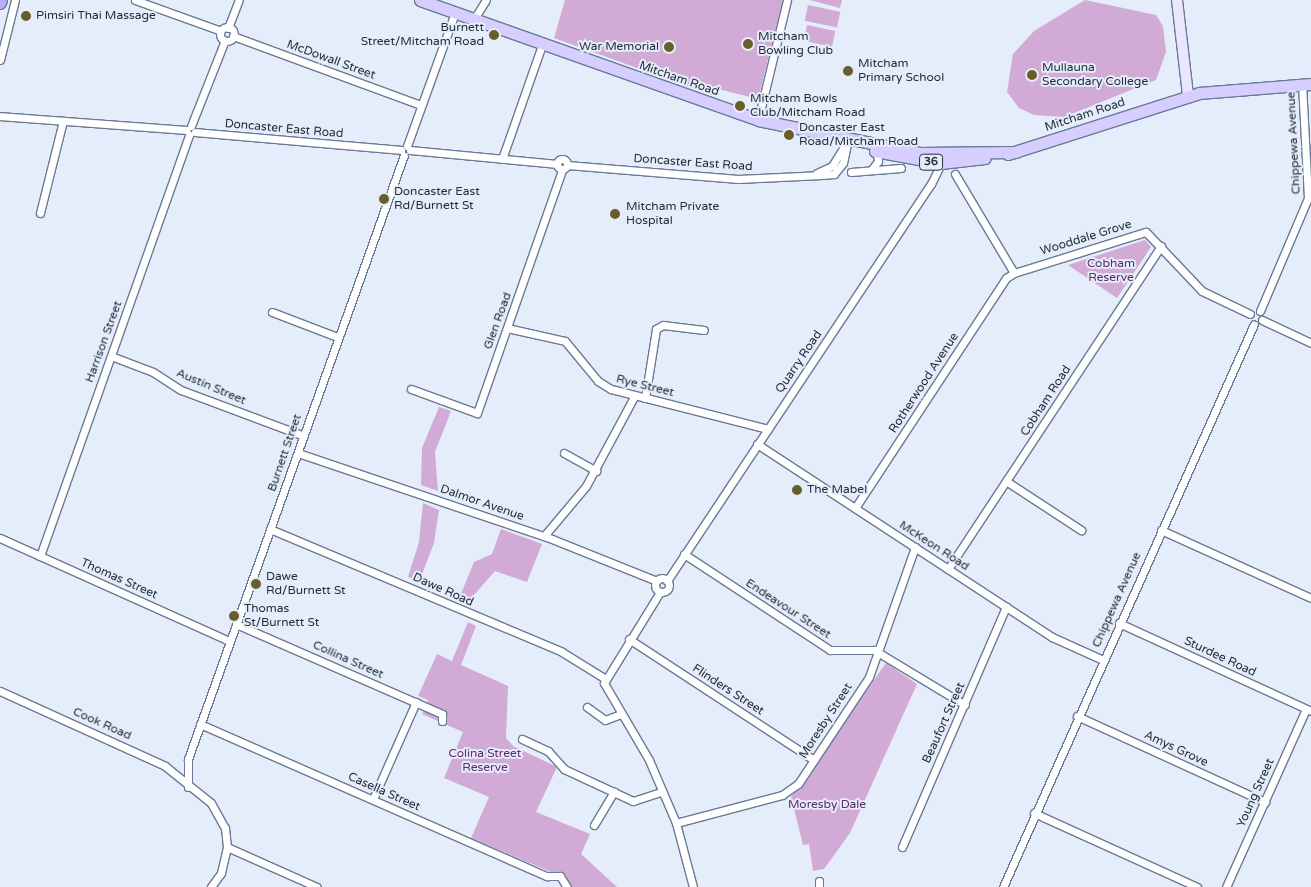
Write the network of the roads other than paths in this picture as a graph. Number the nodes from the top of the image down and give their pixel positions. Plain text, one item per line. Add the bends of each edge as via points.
1 (15, 0) edge
2 (135, 0) edge
3 (239, 0) edge
4 (420, 0) edge
5 (486, 0) edge
6 (787, 0) edge
7 (1177, 0) edge
8 (455, 13) junction
9 (474, 19) junction
10 (228, 28) junction
11 (221, 31) junction
12 (233, 36) junction
13 (225, 40) junction
14 (542, 45) junction
15 (0, 60) edge
16 (1307, 84) edge
17 (1188, 96) junction
18 (421, 105) junction
19 (0, 116) edge
20 (758, 120) junction
21 (63, 121) junction
22 (190, 131) junction
23 (848, 140) junction
24 (405, 150) junction
25 (876, 152) junction
26 (942, 158) junction
27 (502, 159) junction
28 (562, 166) junction
29 (901, 168) dead end
30 (872, 169) junction
31 (851, 172) dead end
32 (955, 174) dead end
33 (1310, 198) edge
34 (40, 213) dead end
35 (1161, 246) junction
36 (1014, 273) junction
37 (1260, 311) junction
38 (272, 312) dead end
39 (1250, 314) junction
40 (1262, 320) junction
41 (1254, 324) junction
42 (507, 328) junction
43 (704, 330) dead end
44 (337, 337) junction
45 (1311, 343) edge
46 (111, 356) junction
47 (411, 389) dead end
48 (634, 396) junction
49 (645, 398) junction
50 (768, 429) junction
51 (304, 436) junction
52 (757, 444) junction
53 (298, 453) junction
54 (564, 453) dead end
55 (596, 471) junction
56 (1006, 481) junction
57 (855, 508) junction
58 (270, 529) junction
59 (1080, 530) dead end
60 (1161, 530) junction
61 (544, 536) junction
62 (0, 538) edge
63 (915, 547) junction
64 (684, 554) junction
65 (40, 556) junction
66 (948, 569) junction
67 (657, 581) junction
68 (666, 581) junction
69 (660, 592) junction
70 (1311, 598) edge
71 (1006, 607) junction
72 (1119, 623) junction
73 (236, 624) junction
74 (628, 639) junction
75 (229, 641) junction
76 (878, 653) junction
77 (1103, 660) junction
78 (604, 678) junction
79 (0, 691) edge
80 (416, 702) junction
81 (964, 705) junction
82 (587, 707) dead end
83 (1309, 710) edge
84 (621, 714) junction
85 (1077, 716) junction
86 (442, 721) dead end
87 (200, 724) junction
88 (522, 739) dead end
89 (188, 759) junction
90 (814, 760) junction
91 (172, 770) junction
92 (188, 787) junction
93 (614, 792) junction
94 (661, 792) junction
95 (372, 800) junction
96 (1265, 802) junction
97 (1034, 813) junction
98 (676, 823) junction
99 (594, 825) dead end
100 (902, 847) dead end
101 (227, 848) junction
102 (211, 887) edge
103 (317, 887) edge
104 (567, 887) edge
105 (694, 887) edge
106 (1003, 887) edge
107 (1197, 887) edge
108 (1226, 887) edge

1 - 15 street
2 - 11 street
3 - 10 street
4 - 8 main road, Mitcham Road / 36
5 - 9 street
6 - 20 street
7 - 17 main road
8 - 9 main road, Mitcham Road / 36
8 - 18 street, Burnett Street
9 - 14 main road, Mitcham Road / 36
10 - 11 street
10 - 12 street
11 - 13 street
12 - 13 street
12 - 18 street, McDowall Street
13 - 22 street, Harrison Street
14 - 20 main road, Mitcham Road / 36
14 - 27 street
16 - 17 main road, Mitcham Road / 36
16 - 33 street, Chippewa Avenue
17 - 26 main road, Mitcham Road / 36 via 1016,152
18 - 24 street, Burnett Street
19 - 21 street, Doncaster East Road
20 - 23 main road, Mitcham Road / 36
21 - 22 street, Doncaster East Road
21 - 34 street
22 - 24 street, Doncaster East Road
22 - 46 street, Harrison Street
23 - 25 main road, Mitcham Road / 36
23 - 26 main road, Mitcham Road / 36
23 - 28 street, Doncaster East Road via 847,156 834,174 738,179
24 - 27 street, Doncaster East Road
24 - 44 street, Burnett Street
25 - 26 main road, Mitcham Road / 36
25 - 30 street via 878,161
26 - 50 street, Quarry Road
27 - 28 street, Doncaster East Road
28 - 42 street, Glen Road
29 - 30 street
30 - 31 street
32 - 36 street
33 - 37 street, Chippewa Avenue
35 - 36 street, Wooddale Grove via 1146,232
35 - 39 street, Wooddale Grove via 1202,291
35 - 56 street, Cobham Road
36 - 57 street, Rotherwood Avenue via 1006,278
37 - 39 street
37 - 40 street
38 - 44 street
39 - 41 street
40 - 41 street
40 - 45 street
41 - 60 street, Chippewa Avenue
42 - 47 street, Glen Road via 477,413
42 - 48 street, Rye Street via 564,341 598,381
43 - 49 street via 663,325 656,329
44 - 51 street, Burnett Street
46 - 51 street, Austin Street via 153,372 181,390
46 - 65 street, Harrison Street
48 - 49 street, Rye Street
48 - 55 street
49 - 50 street, Rye Street
50 - 52 street, Quarry Road
51 - 53 street, Burnett Street
52 - 57 street, McKeon Road
52 - 64 street, Quarry Road
53 - 58 street, Burnett Street
53 - 61 street, Dalmor Avenue
54 - 55 street
55 - 61 street
56 - 59 street
56 - 66 street, Cobham Road
57 - 63 street, McKeon Road
58 - 73 street, Burnett Street
58 - 78 street, Dawe Road via 562,652
60 - 70 street
60 - 72 street, Chippewa Avenue
61 - 67 street, Dalmor Avenue
62 - 65 street, Thomas Street
63 - 66 street, McKeon Road
63 - 76 street, Moresby Street
64 - 68 street, Quarry Road
64 - 76 street, Endeavour Street via 830,650
65 - 75 street, Thomas Street
66 - 71 street, McKeon Road
67 - 68 street
67 - 69 street
68 - 69 street, Quarry Road via 667,589
69 - 74 street, Quarry Road
71 - 77 street, McKeon Road via 1052,637
71 - 81 street, Beaufort Street
72 - 77 street, Chippewa Avenue
72 - 83 street, Sturdee Road
73 - 75 street, Burnett Street
73 - 80 street, Collina Street
74 - 78 street, Quarry Road
74 - 90 street, Flinders Street
75 - 87 street, Burnett Street
76 - 81 street, Endeavour Street
76 - 90 street, Moresby Street via 869,677
77 - 85 street, Chippewa Avenue
78 - 84 street via 605,690
79 - 91 street, Cook Road
80 - 86 street, Collina Street via 443,715
80 - 95 street
81 - 100 street, Beaufort Street
82 - 84 street via 604,720
83 - 96 street, Young Street
84 - 94 street via 642,746
85 - 96 street, Amys Grove
85 - 97 street, Chippewa Avenue
87 - 89 street, Burnett Street
87 - 95 street, Casella Street
88 - 93 street via 548,751 564,769
89 - 91 street
89 - 92 street, Burnett Street
90 - 98 street, Moresby Street via 798,784 782,795
91 - 92 street, Cook Road
92 - 101 street, Cook Road via 211,803 220,816
93 - 94 street via 633,801
93 - 99 street
94 - 98 street
95 - 104 street, Casella Street via 547,876 560,876
96 - 108 street, Young Street
97 - 106 street, Chippewa Avenue
97 - 107 street
98 - 105 street
101 - 102 street via 221,873
101 - 103 street

